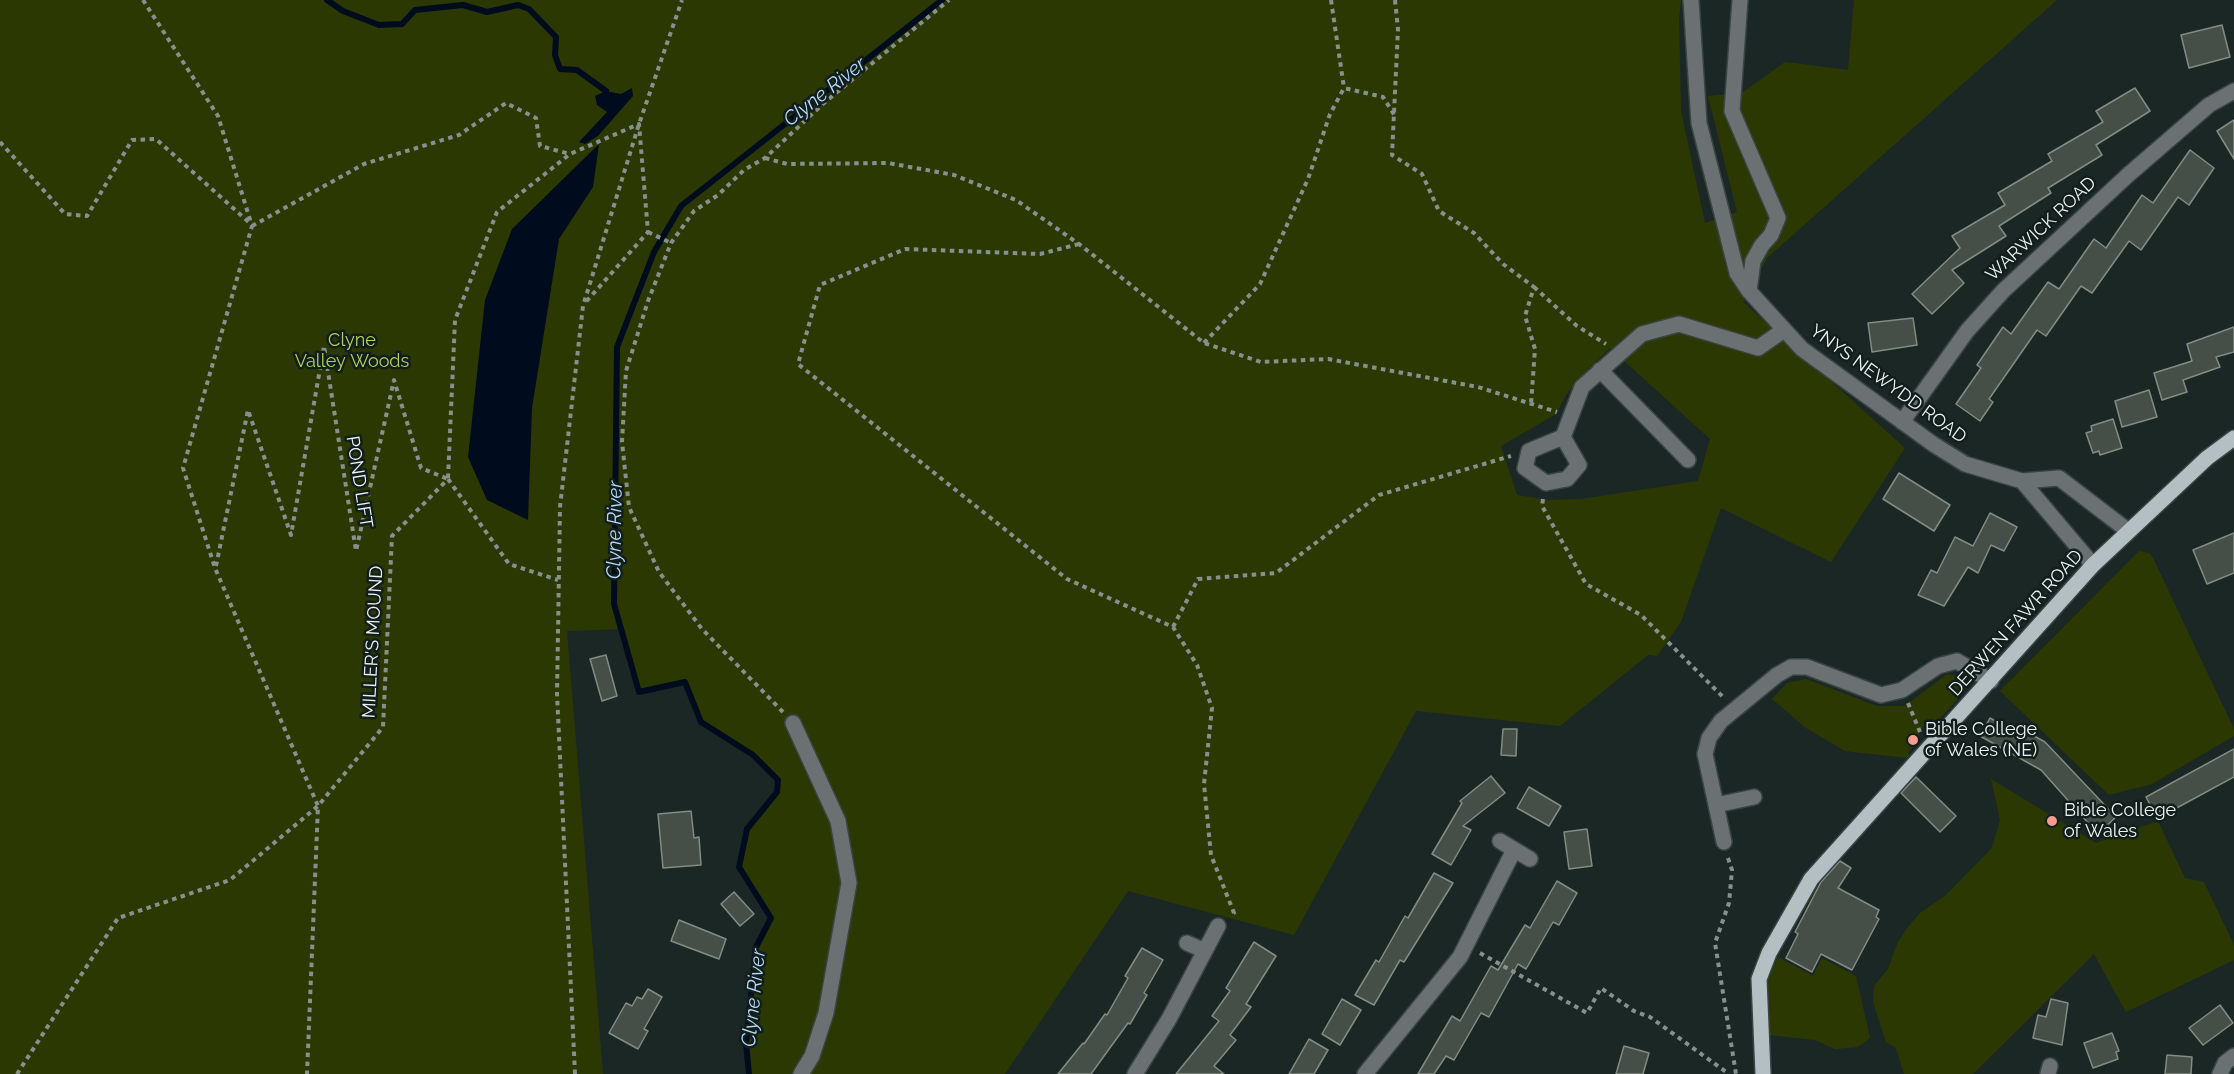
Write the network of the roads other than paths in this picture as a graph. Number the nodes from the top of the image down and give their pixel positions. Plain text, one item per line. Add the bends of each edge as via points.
1 (1691, 0) edge
2 (1740, 0) edge
3 (2234, 91) edge
4 (1749, 291) junction
5 (1784, 330) junction
6 (1600, 370) junction
7 (1902, 422) junction
8 (1563, 437) junction
9 (2234, 438) edge
10 (1688, 460) dead end
11 (2022, 481) junction
12 (2127, 530) junction
13 (2093, 565) junction
14 (1991, 681) junction
15 (793, 723) road end
16 (1754, 797) dead end
17 (1716, 805) junction
18 (1500, 841) dead end
19 (1724, 842) road end
20 (1514, 849) junction
21 (1530, 859) dead end
22 (1218, 926) road end
23 (1187, 943) dead end
24 (1205, 951) junction
25 (2234, 1056) edge
26 (801, 1074) edge
27 (1136, 1074) edge
28 (1365, 1074) edge
29 (1763, 1074) edge
30 (2220, 1074) edge

1 - 4 street, YNYS NEWYDD ROAD via 1698,123 1737,273
2 - 4 street via 1732,111 1778,218 1753,261
3 - 7 street, WARWICK ROAD via 2209,105 2128,175 2003,291 1967,331
4 - 5 street, YNYS NEWYDD ROAD
5 - 6 street via 1758,348 1680,324 1642,334
5 - 7 street, YNYS NEWYDD ROAD via 1802,348
6 - 8 street via 1582,387
6 - 10 street
7 - 11 street, YNYS NEWYDD ROAD via 1965,464
8 - 8 street via 1579,465 1567,479 1546,483 1526,468 1528,451
9 - 12 main road, DERWEN FAWR ROAD
11 - 12 street, YNYS NEWYDD ROAD via 2059,478
11 - 13 street
12 - 13 main road, DERWEN FAWR ROAD
13 - 14 main road, DERWEN FAWR ROAD
14 - 17 street via 1957,661 1938,666 1902,690 1881,695 1807,667 1791,667 1721,721 1709,738 1705,754
14 - 29 main road, DERWEN FAWR ROAD via 1811,879 1769,953 1759,979
15 - 26 street via 838,821 849,883 826,1013 812,1056
16 - 17 street
17 - 19 street
18 - 20 street
20 - 21 street
20 - 28 street via 1460,957
22 - 24 street
23 - 24 street
24 - 27 street
25 - 30 street

